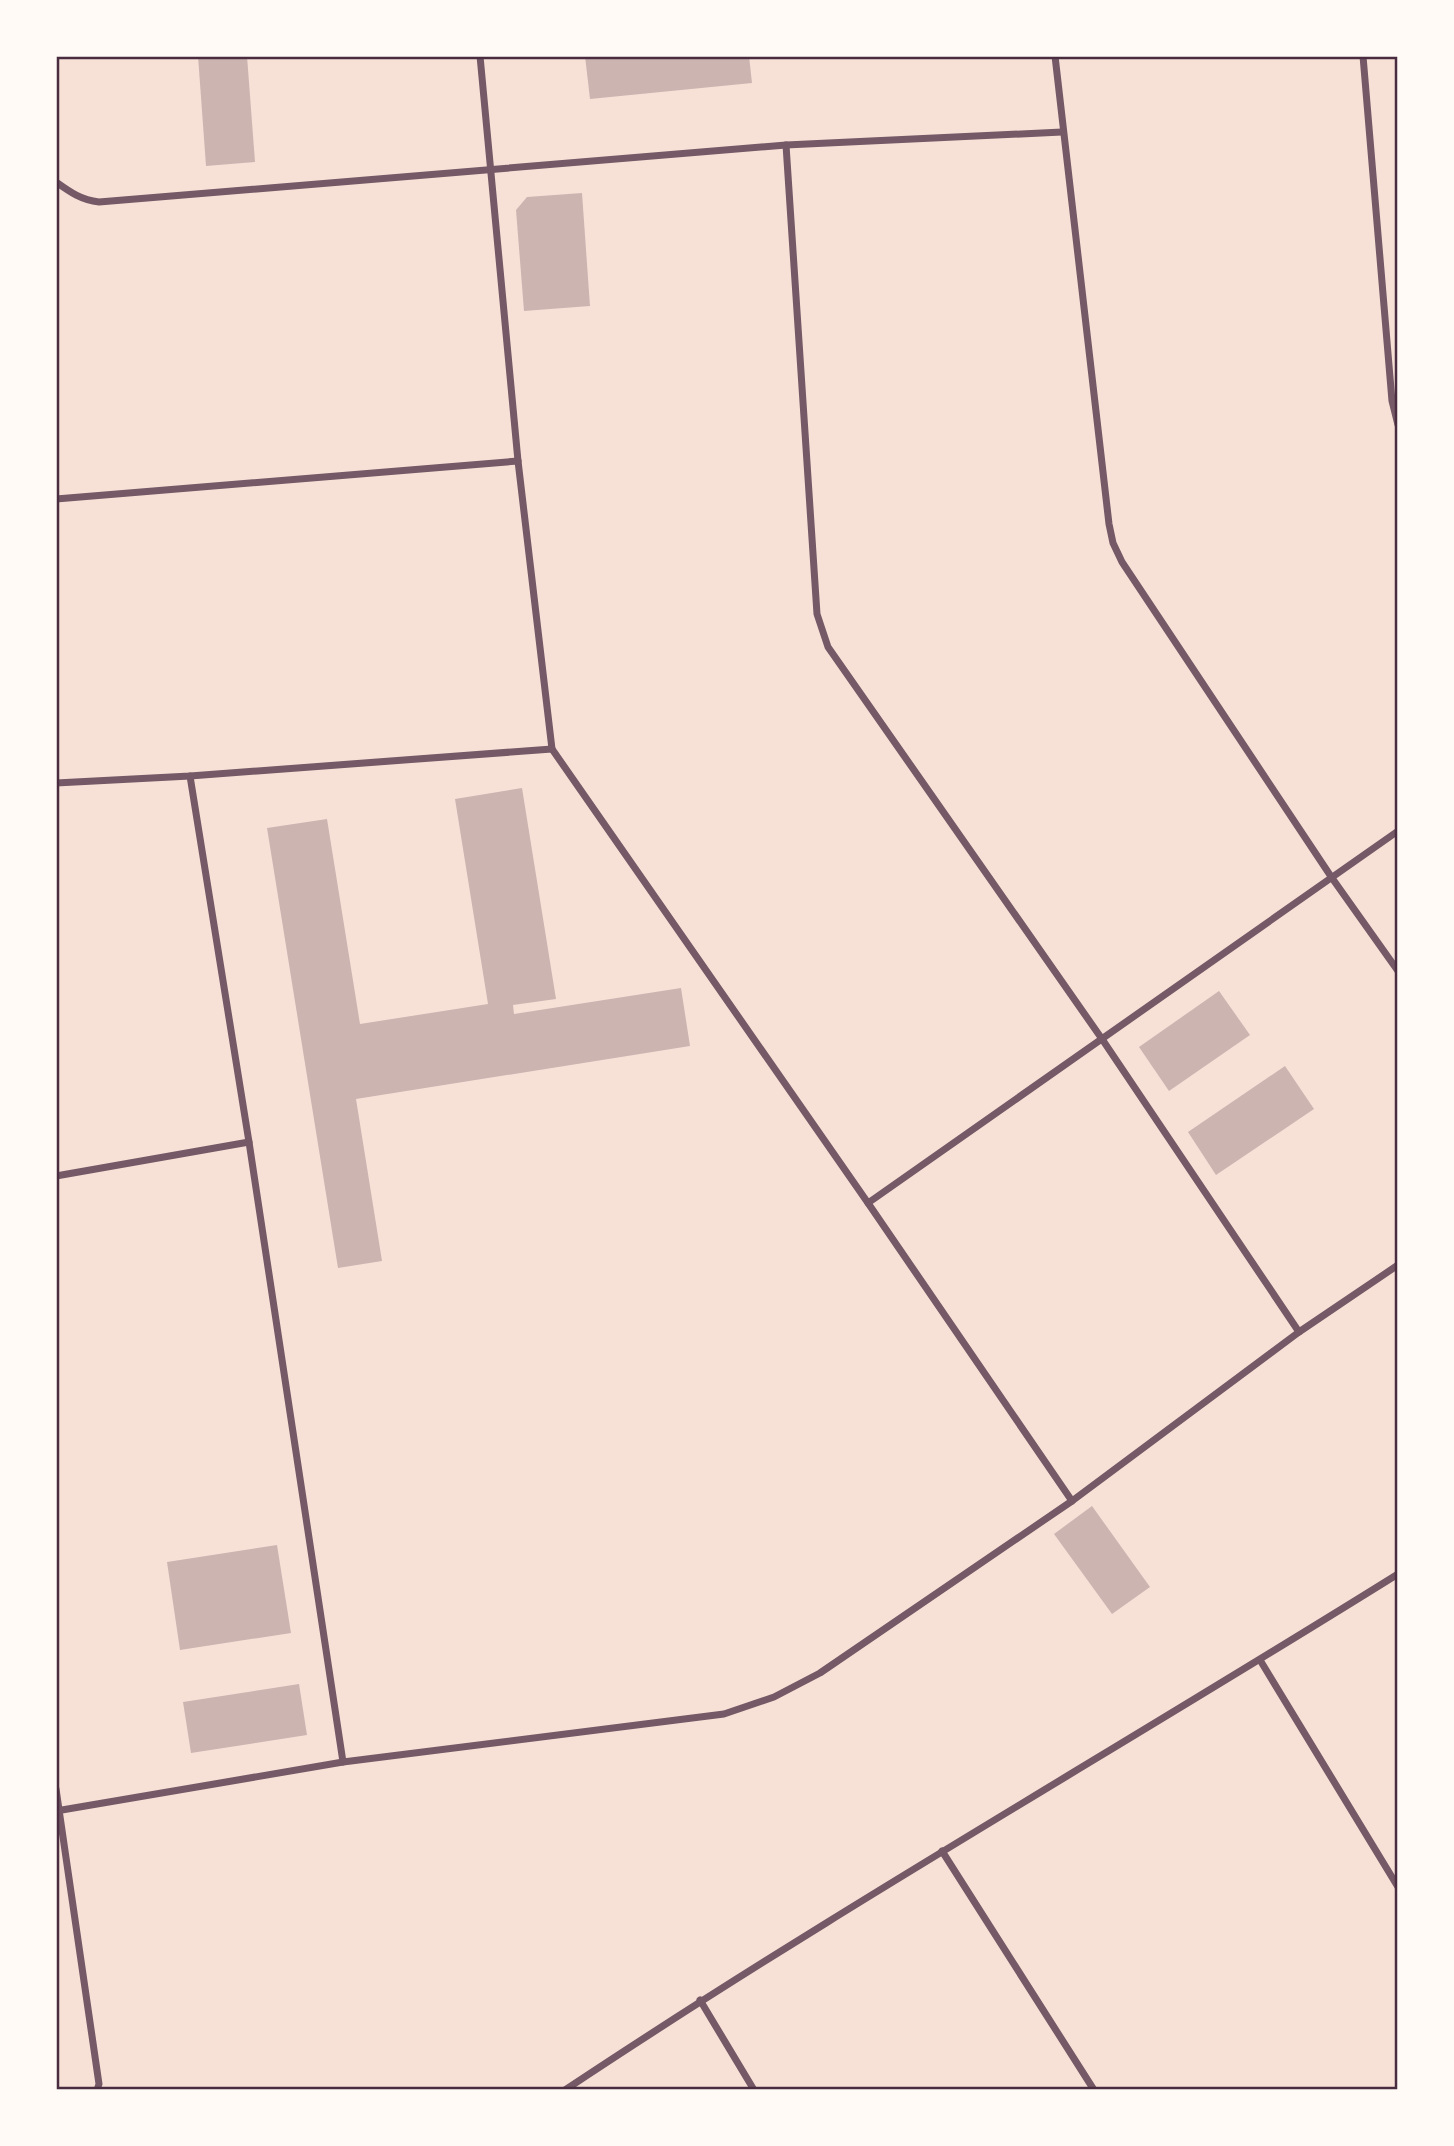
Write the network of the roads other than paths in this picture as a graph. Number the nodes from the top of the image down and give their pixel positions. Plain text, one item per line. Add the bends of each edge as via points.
1 (480, 56) edge
2 (1055, 56) edge
3 (1363, 56) edge
4 (1062, 132) junction
5 (786, 145) junction
6 (491, 171) junction
7 (56, 181) edge
8 (1398, 425) edge
9 (518, 461) junction
10 (56, 499) edge
11 (552, 749) junction
12 (190, 776) junction
13 (56, 783) edge
14 (1398, 831) edge
15 (1332, 878) junction
16 (1398, 971) edge
17 (1102, 1039) junction
18 (249, 1142) junction
19 (56, 1176) edge
20 (868, 1203) junction
21 (1398, 1265) edge
22 (1299, 1332) junction
23 (1072, 1501) junction
24 (1398, 1574) edge
25 (1260, 1660) junction
26 (343, 1762) junction
27 (56, 1789) edge
28 (58, 1810) edge
29 (942, 1851) junction
30 (1398, 1887) edge
31 (700, 2000) junction
32 (98, 2087) edge
33 (565, 2090) edge
34 (754, 2090) edge
35 (1094, 2090) edge

1 - 6 street
2 - 4 street
3 - 8 street via 1392,401
4 - 5 street
4 - 15 street via 1113,543
5 - 6 street
5 - 17 street via 821,630 828,647
6 - 7 street via 99,202 76,196
6 - 9 street
9 - 10 street
9 - 11 street
11 - 12 street
11 - 20 street
12 - 13 street
12 - 18 street
14 - 15 street
15 - 16 street
15 - 17 street
17 - 20 street
17 - 22 street
18 - 19 street
18 - 26 street
20 - 23 street
21 - 22 street
22 - 23 street
23 - 26 street via 820,1673 774,1697 724,1714
24 - 25 street
25 - 29 street
25 - 30 street
26 - 28 street
27 - 28 street
28 - 32 street
29 - 31 street
29 - 35 street
31 - 33 street
31 - 34 street

